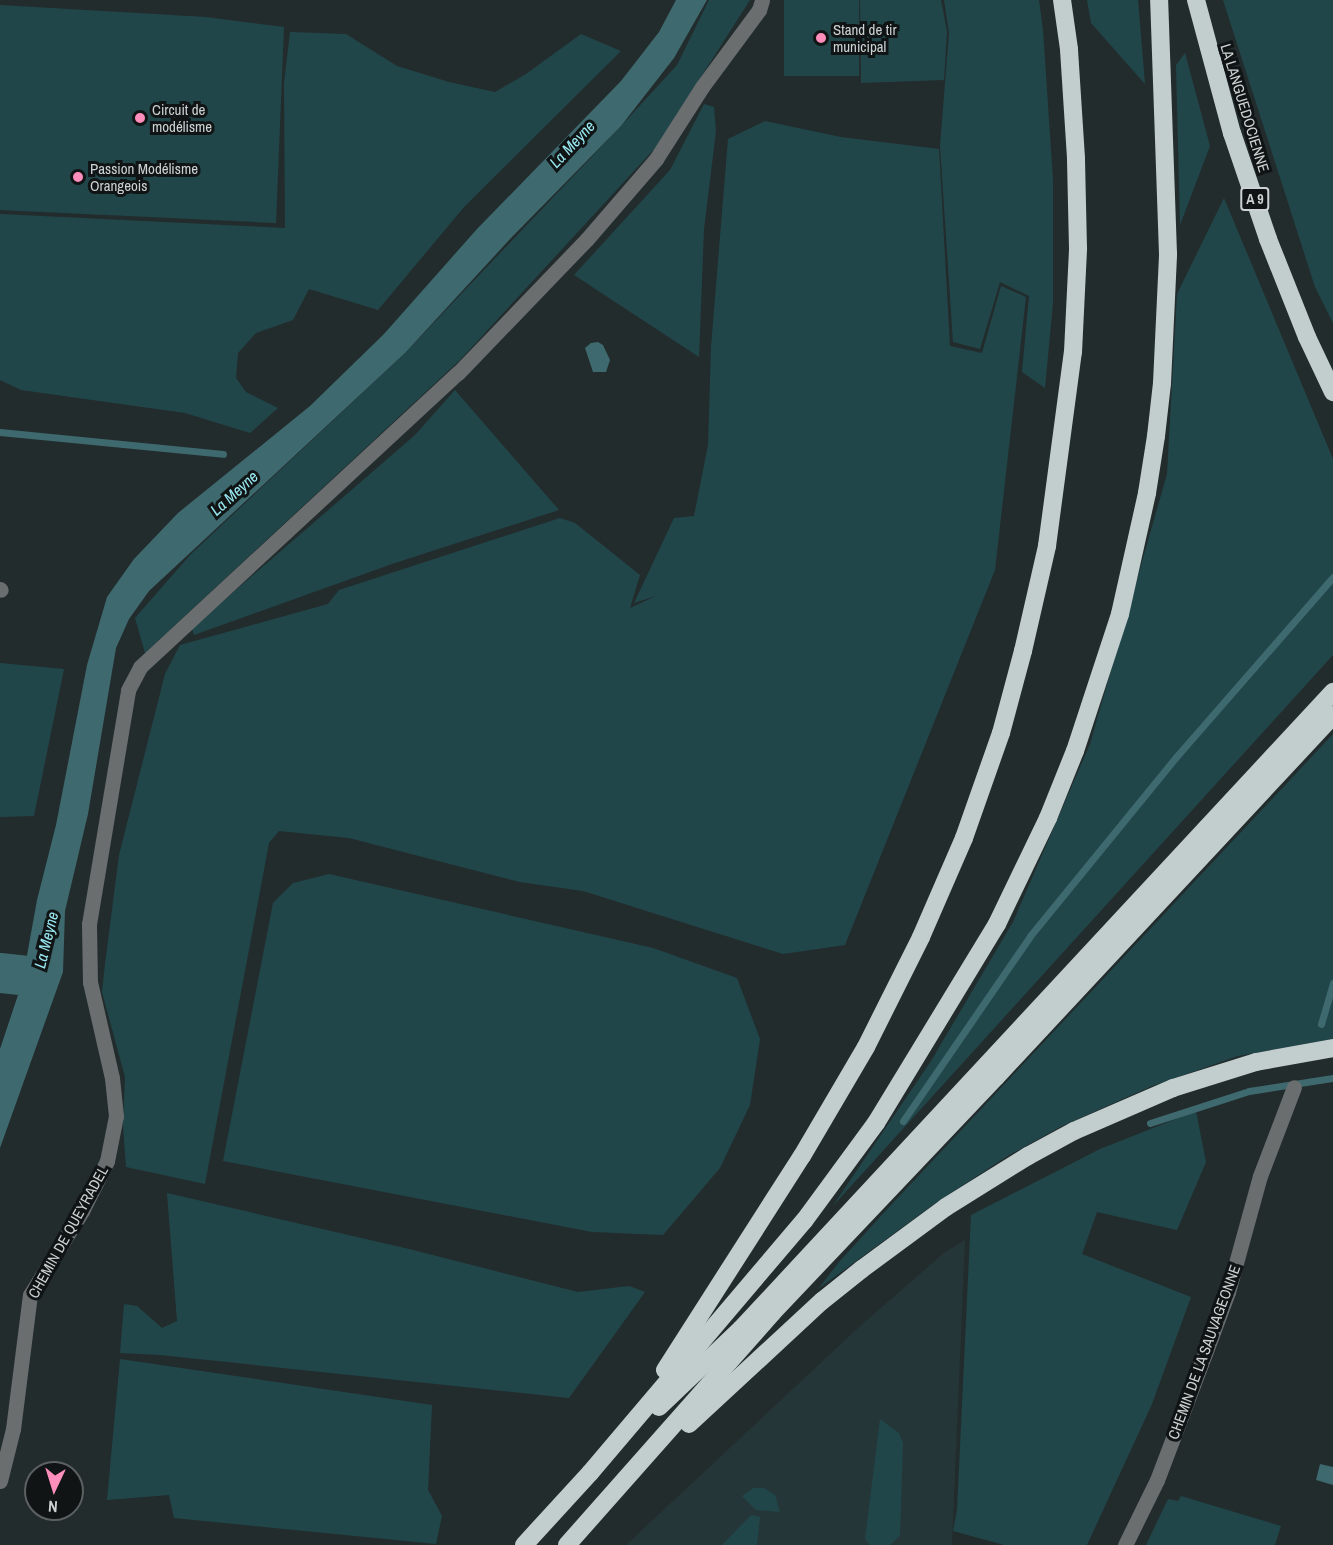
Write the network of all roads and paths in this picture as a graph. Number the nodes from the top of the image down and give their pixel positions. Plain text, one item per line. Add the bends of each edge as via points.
1 (762, 0) edge
2 (1062, 0) edge
3 (1160, 0) edge
4 (1196, 0) edge
5 (1333, 392) edge
6 (1333, 693) edge
7 (1333, 715) edge
8 (1333, 1048) edge
9 (1294, 1087) dead end
10 (621, 1436) junction
11 (590, 1473) junction
12 (0, 1481) edge
13 (617, 1490) junction
14 (524, 1545) edge
15 (567, 1545) edge
16 (1125, 1545) edge

1 - 12 street, CHEMIN DE QUEYRADEL via 759,10 702,87 656,159 587,239 458,374 140,667 128,690 89,924 90,982 112,1078 116,1116 107,1161 82,1211 30,1295 13,1429
2 - 10 highway via 1076,158 1078,248 1073,352 1047,546 1001,733 964,838 921,937 866,1047 766,1214
3 - 10 highway via 1168,254 1157,425 1147,493 1120,614 1075,751 997,924 876,1123 804,1221
4 - 5 highway, LA LANGUEDOCIENNE / A 9 via 1232,133 1261,218
6 - 11 highway via 741,1329
7 - 13 highway via 772,1313
8 - 13 highway via 1256,1062 1173,1088 1074,1131 988,1179 907,1234 822,1301
9 - 16 street, CHEMIN DE LA SAUVAGEONNE via 1260,1176 1228,1292 1157,1480
10 - 11 highway
11 - 14 highway
13 - 15 highway

